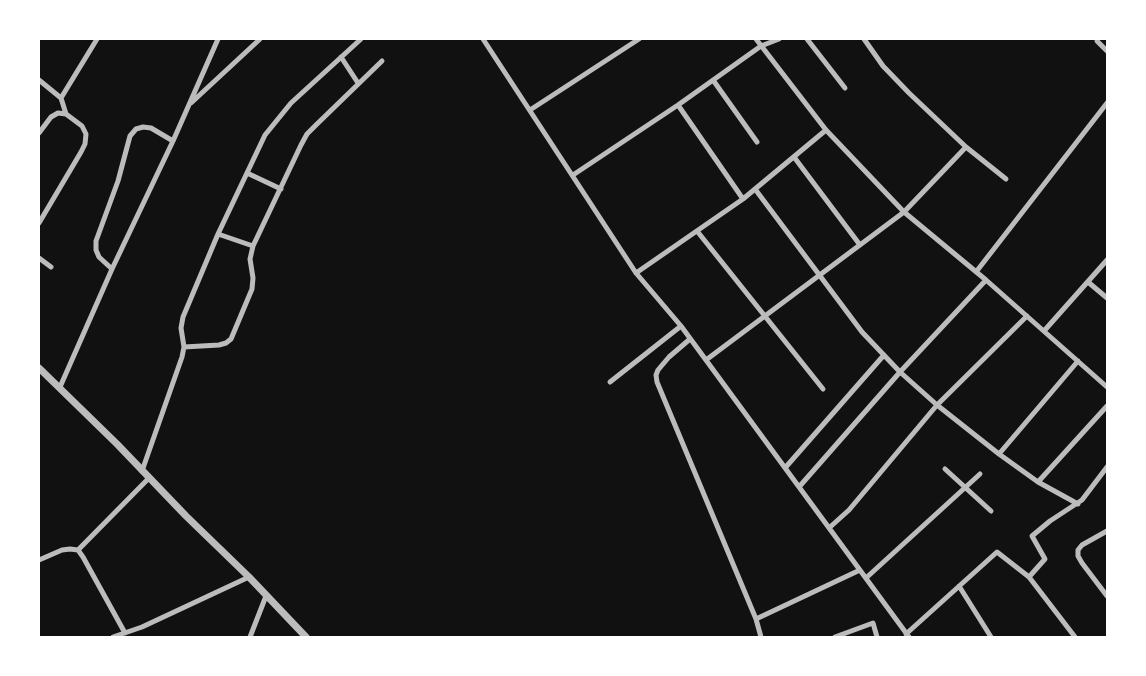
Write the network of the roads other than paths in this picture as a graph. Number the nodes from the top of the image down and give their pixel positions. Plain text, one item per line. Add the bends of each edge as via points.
1 (97, 39) edge
2 (218, 39) edge
3 (260, 39) edge
4 (361, 39) edge
5 (483, 39) edge
6 (756, 39) edge
7 (779, 39) edge
8 (807, 39) edge
9 (864, 39) edge
10 (635, 40) edge
11 (1097, 41) dead end
12 (761, 46) junction
13 (1107, 51) edge
14 (341, 57) junction
15 (382, 61) dead end
16 (39, 80) edge
17 (713, 80) junction
18 (358, 83) junction
19 (844, 88) dead end
20 (60, 98) junction
21 (1107, 103) edge
22 (678, 105) junction
23 (187, 107) junction
24 (530, 110) junction
25 (66, 114) junction
26 (826, 130) junction
27 (39, 133) edge
28 (173, 141) junction
29 (758, 142) dead end
30 (966, 147) junction
31 (794, 157) junction
32 (247, 173) junction
33 (573, 175) junction
34 (1006, 179) dead end
35 (281, 188) junction
36 (754, 190) junction
37 (743, 199) junction
38 (904, 212) junction
39 (39, 223) edge
40 (697, 231) junction
41 (218, 234) junction
42 (860, 245) junction
43 (253, 246) junction
44 (39, 258) edge
45 (1107, 260) edge
46 (52, 267) dead end
47 (112, 269) junction
48 (976, 272) junction
49 (636, 273) junction
50 (820, 275) junction
51 (986, 280) junction
52 (1088, 282) junction
53 (1107, 298) edge
54 (1026, 316) junction
55 (764, 317) junction
56 (681, 326) junction
57 (1044, 331) junction
58 (690, 339) junction
59 (184, 347) junction
60 (884, 355) junction
61 (706, 360) junction
62 (1078, 361) junction
63 (39, 368) edge
64 (900, 372) junction
65 (610, 382) dead end
66 (1107, 387) edge
67 (60, 388) junction
68 (823, 389) dead end
69 (937, 404) junction
70 (1107, 406) edge
71 (999, 454) junction
72 (1107, 467) edge
73 (785, 468) junction
74 (945, 469) dead end
75 (142, 471) junction
76 (980, 474) dead end
77 (150, 478) junction
78 (1038, 482) junction
79 (799, 487) junction
80 (965, 487) junction
81 (1078, 504) junction
82 (991, 511) dead end
83 (829, 528) junction
84 (1107, 531) edge
85 (78, 550) junction
86 (39, 560) edge
87 (860, 570) junction
88 (249, 577) junction
89 (1029, 577) junction
90 (866, 578) junction
91 (959, 586) junction
92 (266, 596) junction
93 (1107, 596) edge
94 (756, 619) junction
95 (125, 633) junction
96 (908, 636) edge
97 (113, 637) edge
98 (250, 637) edge
99 (306, 637) edge
100 (761, 637) edge
101 (835, 637) edge
102 (877, 637) edge
103 (991, 637) edge
104 (1075, 637) edge

1 - 20 street
2 - 23 street
3 - 23 street
4 - 14 street
5 - 24 street
6 - 12 street
7 - 12 street
8 - 19 street
9 - 30 street via 883,66
10 - 24 street
11 - 13 street
12 - 17 street
12 - 26 street
14 - 18 street
14 - 32 street via 282,113 265,135
15 - 18 street
16 - 20 street
17 - 22 street
17 - 29 street
18 - 35 street via 307,134
20 - 25 street
21 - 48 street
22 - 33 street
22 - 37 street
23 - 28 street
24 - 33 street
25 - 27 street via 58,113 51,117
25 - 39 street via 82,126 86,134 85,144
26 - 31 street
26 - 38 street
28 - 47 street
28 - 47 street via 143,127 130,136 96,242 99,257
30 - 34 street
30 - 38 street
31 - 36 street
31 - 42 street
32 - 35 street
32 - 41 street
33 - 49 street
35 - 43 street
36 - 37 street
36 - 50 street
37 - 40 street
38 - 42 street
38 - 48 street
40 - 49 street
40 - 55 street
41 - 43 street
41 - 59 street via 183,317
42 - 50 street
43 - 59 street via 250,258 252,288 231,339 219,345
44 - 46 street
45 - 52 street
47 - 67 street
48 - 51 street
49 - 56 street
50 - 55 street
50 - 60 street via 862,332
51 - 54 street
51 - 64 street
52 - 53 street
52 - 57 street
54 - 57 street
54 - 69 street
55 - 61 street
55 - 68 street
56 - 58 street
56 - 65 street
57 - 62 street
58 - 61 street
58 - 94 street via 658,370 657,382
59 - 75 street
60 - 64 street
60 - 73 street
61 - 73 street
62 - 66 street
62 - 71 street
63 - 67 street
64 - 69 street
64 - 79 street
67 - 75 street
69 - 71 street
69 - 83 street via 848,510
70 - 78 street
71 - 78 street
72 - 81 street
73 - 79 street
74 - 80 street
75 - 77 street
76 - 80 street
77 - 85 street
77 - 88 street
78 - 81 street
79 - 83 street
80 - 82 street
80 - 90 street
81 - 89 street via 1032,535 1046,559
83 - 87 street
84 - 93 street via 1078,550 1082,563
85 - 86 street via 62,550
85 - 95 street
87 - 90 street
87 - 94 street
88 - 92 street
88 - 95 street
89 - 91 street via 997,552
89 - 104 street
90 - 96 street
91 - 96 street
91 - 103 street
92 - 98 street
92 - 99 street
94 - 100 street
95 - 97 street
101 - 102 street via 873,622

